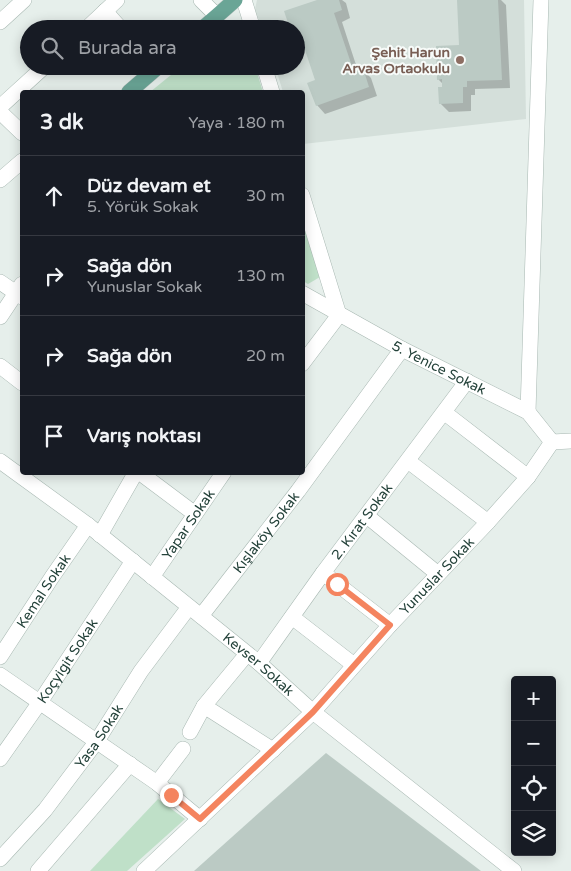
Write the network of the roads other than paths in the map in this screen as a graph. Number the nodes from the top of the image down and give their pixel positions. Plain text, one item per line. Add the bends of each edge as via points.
1 (24, 0) edge
2 (117, 0) edge
3 (201, 0) edge
4 (235, 0) edge
5 (244, 0) edge
6 (541, 0) edge
7 (105, 11) junction
8 (217, 16) junction
9 (96, 20) edge
10 (113, 20) edge
11 (212, 20) edge
12 (250, 20) edge
13 (0, 22) edge
14 (35, 75) edge
15 (147, 75) edge
16 (267, 75) edge
17 (131, 90) edge
18 (271, 90) edge
19 (0, 108) edge
20 (0, 112) edge
21 (20, 131) edge
22 (20, 163) edge
23 (0, 180) edge
24 (305, 205) edge
25 (0, 282) edge
26 (20, 291) edge
27 (20, 292) edge
28 (305, 296) edge
29 (338, 315) junction
30 (0, 317) edge
31 (402, 349) junction
32 (305, 360) edge
33 (0, 366) edge
34 (20, 381) edge
35 (467, 381) junction
36 (445, 412) junction
37 (528, 412) junction
38 (552, 442) junction
39 (571, 442) edge
40 (0, 461) edge
41 (408, 461) junction
42 (135, 475) edge
43 (141, 475) edge
44 (222, 475) edge
45 (528, 477) junction
46 (195, 514) junction
47 (366, 516) junction
48 (488, 522) junction
49 (88, 525) junction
50 (100, 535) junction
51 (132, 561) junction
52 (323, 573) junction
53 (438, 574) junction
54 (152, 577) junction
55 (195, 612) junction
56 (292, 617) junction
57 (390, 625) junction
58 (0, 657) edge
59 (253, 658) junction
60 (354, 665) junction
61 (0, 675) edge
62 (40, 702) junction
63 (204, 706) junction
64 (313, 712) junction
65 (190, 732) dead end
66 (97, 741) junction
67 (183, 749) dead end
68 (274, 750) junction
69 (0, 759) edge
70 (130, 764) junction
71 (157, 783) junction
72 (200, 819) junction
73 (0, 859) edge
74 (38, 871) edge
75 (144, 871) edge
76 (514, 871) edge

1 - 13 street
2 - 7 street
3 - 8 street
4 - 8 main road
5 - 12 street
6 - 37 street
7 - 9 street
7 - 10 street
8 - 11 main road
14 - 19 street
15 - 17 main road
16 - 18 street
20 - 21 street
22 - 23 street
24 - 29 street
25 - 26 street
27 - 30 street
28 - 29 street, 5. Yenice Sokak
29 - 31 street, 5. Yenice Sokak
29 - 32 street
31 - 35 street, 5. Yenice Sokak
31 - 55 street, Kışlaköy Sokak via 298,491
33 - 34 street
35 - 36 street, 2. Kırat Sokak
35 - 37 street, 5. Yenice Sokak
36 - 41 street, 2. Kırat Sokak
36 - 45 street
37 - 38 street, 5. Yenice Sokak
38 - 39 street
38 - 45 street, Yunuslar Sokak
40 - 49 street, Kevser Sokak
41 - 47 street, 2. Kırat Sokak
41 - 48 street
42 - 50 street
43 - 46 street
44 - 46 street, Yapar Sokak
45 - 48 street, Yunuslar Sokak
46 - 54 street, Yapar Sokak
47 - 52 street, 2. Kırat Sokak
47 - 53 street
48 - 53 street, Yunuslar Sokak
49 - 50 street, Kevser Sokak
49 - 58 street, Kemal Sokak
50 - 51 street, Kevser Sokak
51 - 54 street, Kevser Sokak
51 - 62 street, Koçyigit Sokak
52 - 56 street, 2. Kırat Sokak
52 - 57 street
53 - 57 street, Yunuslar Sokak
54 - 55 street, Kevser Sokak
55 - 59 street, Kevser Sokak
55 - 66 street, Yasa Sokak via 141,671
56 - 59 street, 2. Kırat Sokak
56 - 60 street
57 - 60 street, Yunuslar Sokak
59 - 63 street, 2. Kırat Sokak
59 - 64 street, Kevser Sokak
60 - 64 street, Yunuslar Sokak
61 - 62 street
62 - 66 street
62 - 69 street, Koçyigit Sokak
63 - 65 street, 2. Kırat Sokak
63 - 68 street
64 - 68 street, Yunuslar Sokak
64 - 76 street, Kevser Sokak
66 - 70 street
66 - 73 street, Yasa Sokak via 45,810
67 - 71 street
68 - 72 street, Yunuslar Sokak
70 - 71 street
70 - 74 street
71 - 72 street
72 - 75 street, Yunuslar Sokak

